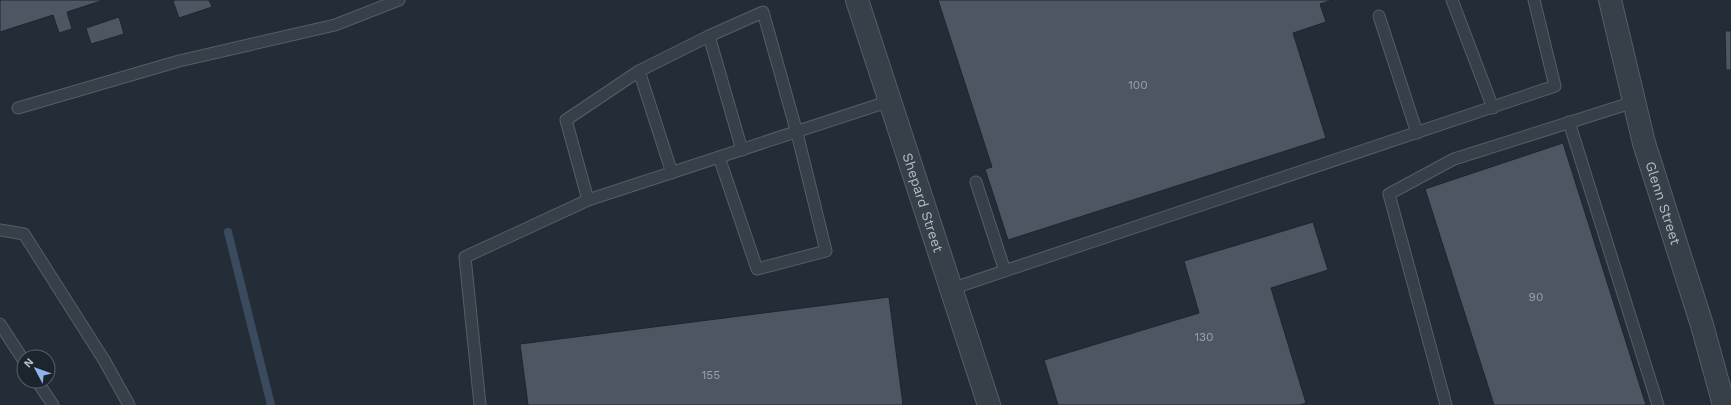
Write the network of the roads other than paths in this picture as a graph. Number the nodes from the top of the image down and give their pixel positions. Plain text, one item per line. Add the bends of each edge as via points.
1 (399, 0) edge
2 (857, 0) edge
3 (1452, 0) edge
4 (1534, 0) edge
5 (1610, 0) edge
6 (1380, 16) dead end
7 (709, 36) junction
8 (639, 71) junction
9 (890, 101) junction
10 (1634, 102) junction
11 (18, 108) dead end
12 (1492, 108) junction
13 (1569, 122) junction
14 (797, 133) junction
15 (1417, 133) junction
16 (742, 150) junction
17 (719, 157) junction
18 (672, 173) junction
19 (976, 182) dead end
20 (588, 200) junction
21 (0, 230) edge
22 (1005, 271) junction
23 (951, 288) junction
24 (0, 324) edge
25 (16, 349) edge
26 (42, 389) edge
27 (52, 405) edge
28 (129, 405) edge
29 (480, 405) edge
30 (989, 405) edge
31 (1446, 405) edge
32 (1658, 405) edge
33 (1724, 405) edge

1 - 11 lane via 335,25 179,61
2 - 9 street, Shepard Street
3 - 12 lane
4 - 12 lane via 1556,86
5 - 10 street, Glenn Street
6 - 15 lane
7 - 8 lane
7 - 14 lane via 763,12
7 - 16 lane
8 - 18 lane
8 - 20 lane via 566,120
9 - 14 lane
9 - 23 street, Shepard Street
10 - 13 lane
10 - 33 street, Glenn Street via 1644,144 1702,325
12 - 15 lane
13 - 31 lane via 1454,159 1389,194
13 - 32 lane
14 - 16 lane
14 - 17 lane via 826,251 757,269
15 - 22 lane
16 - 17 lane
17 - 18 lane
18 - 20 lane
19 - 22 lane
20 - 29 lane via 465,257
21 - 28 lane via 24,234 104,360
22 - 23 lane
23 - 30 street, Shepard Street
24 - 25 lane
26 - 27 lane

